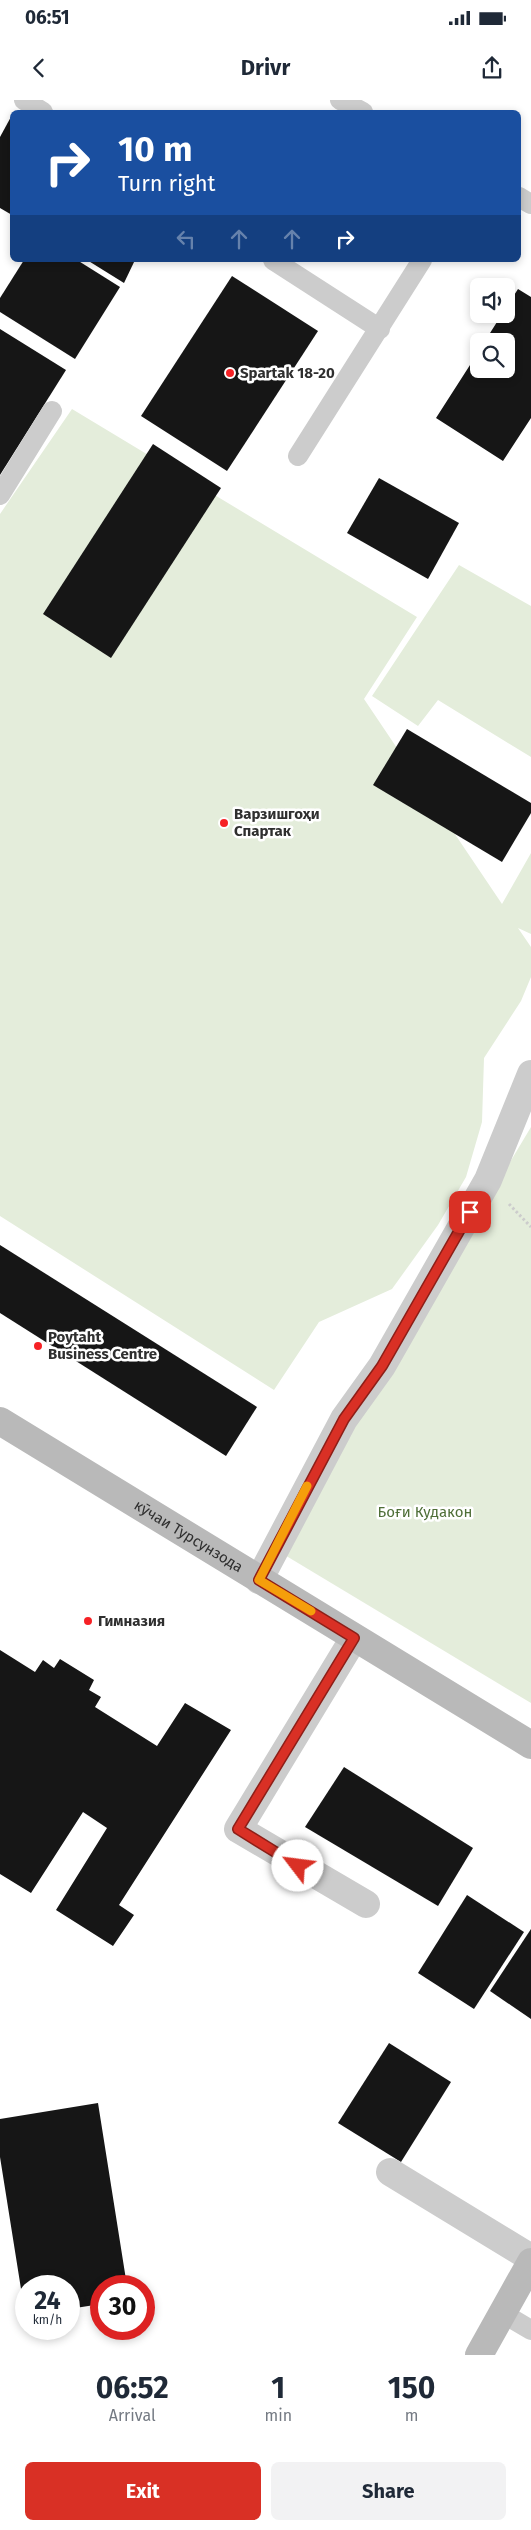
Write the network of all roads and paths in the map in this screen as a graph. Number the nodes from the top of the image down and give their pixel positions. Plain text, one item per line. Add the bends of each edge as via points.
1 (24, 100) edge
2 (340, 100) edge
3 (40, 110) edge
4 (359, 110) edge
5 (276, 262) edge
6 (421, 262) edge
7 (380, 329) junction
8 (52, 411) dead end
9 (298, 456) dead end
10 (0, 494) edge
11 (531, 1074) edge
12 (0, 1421) edge
13 (259, 1580) junction
14 (354, 1638) junction
15 (531, 1744) edge
16 (366, 1904) dead end
17 (390, 2172) dead end
18 (531, 2260) edge
19 (504, 2314) junction
20 (531, 2330) edge
21 (479, 2355) edge

1 - 3 lane
2 - 4 lane
5 - 7 lane
6 - 7 lane
7 - 9 lane
8 - 10 lane
11 - 13 street via 488,1180 382,1366 344,1419
12 - 13 main road, кӯчаи Турсунзода
13 - 14 main road, кӯчаи Турсунзода
14 - 15 main road, кӯчаи Турсунзода
14 - 16 street via 238,1829
17 - 18 street
18 - 19 main road
19 - 20 lane
19 - 21 main road

